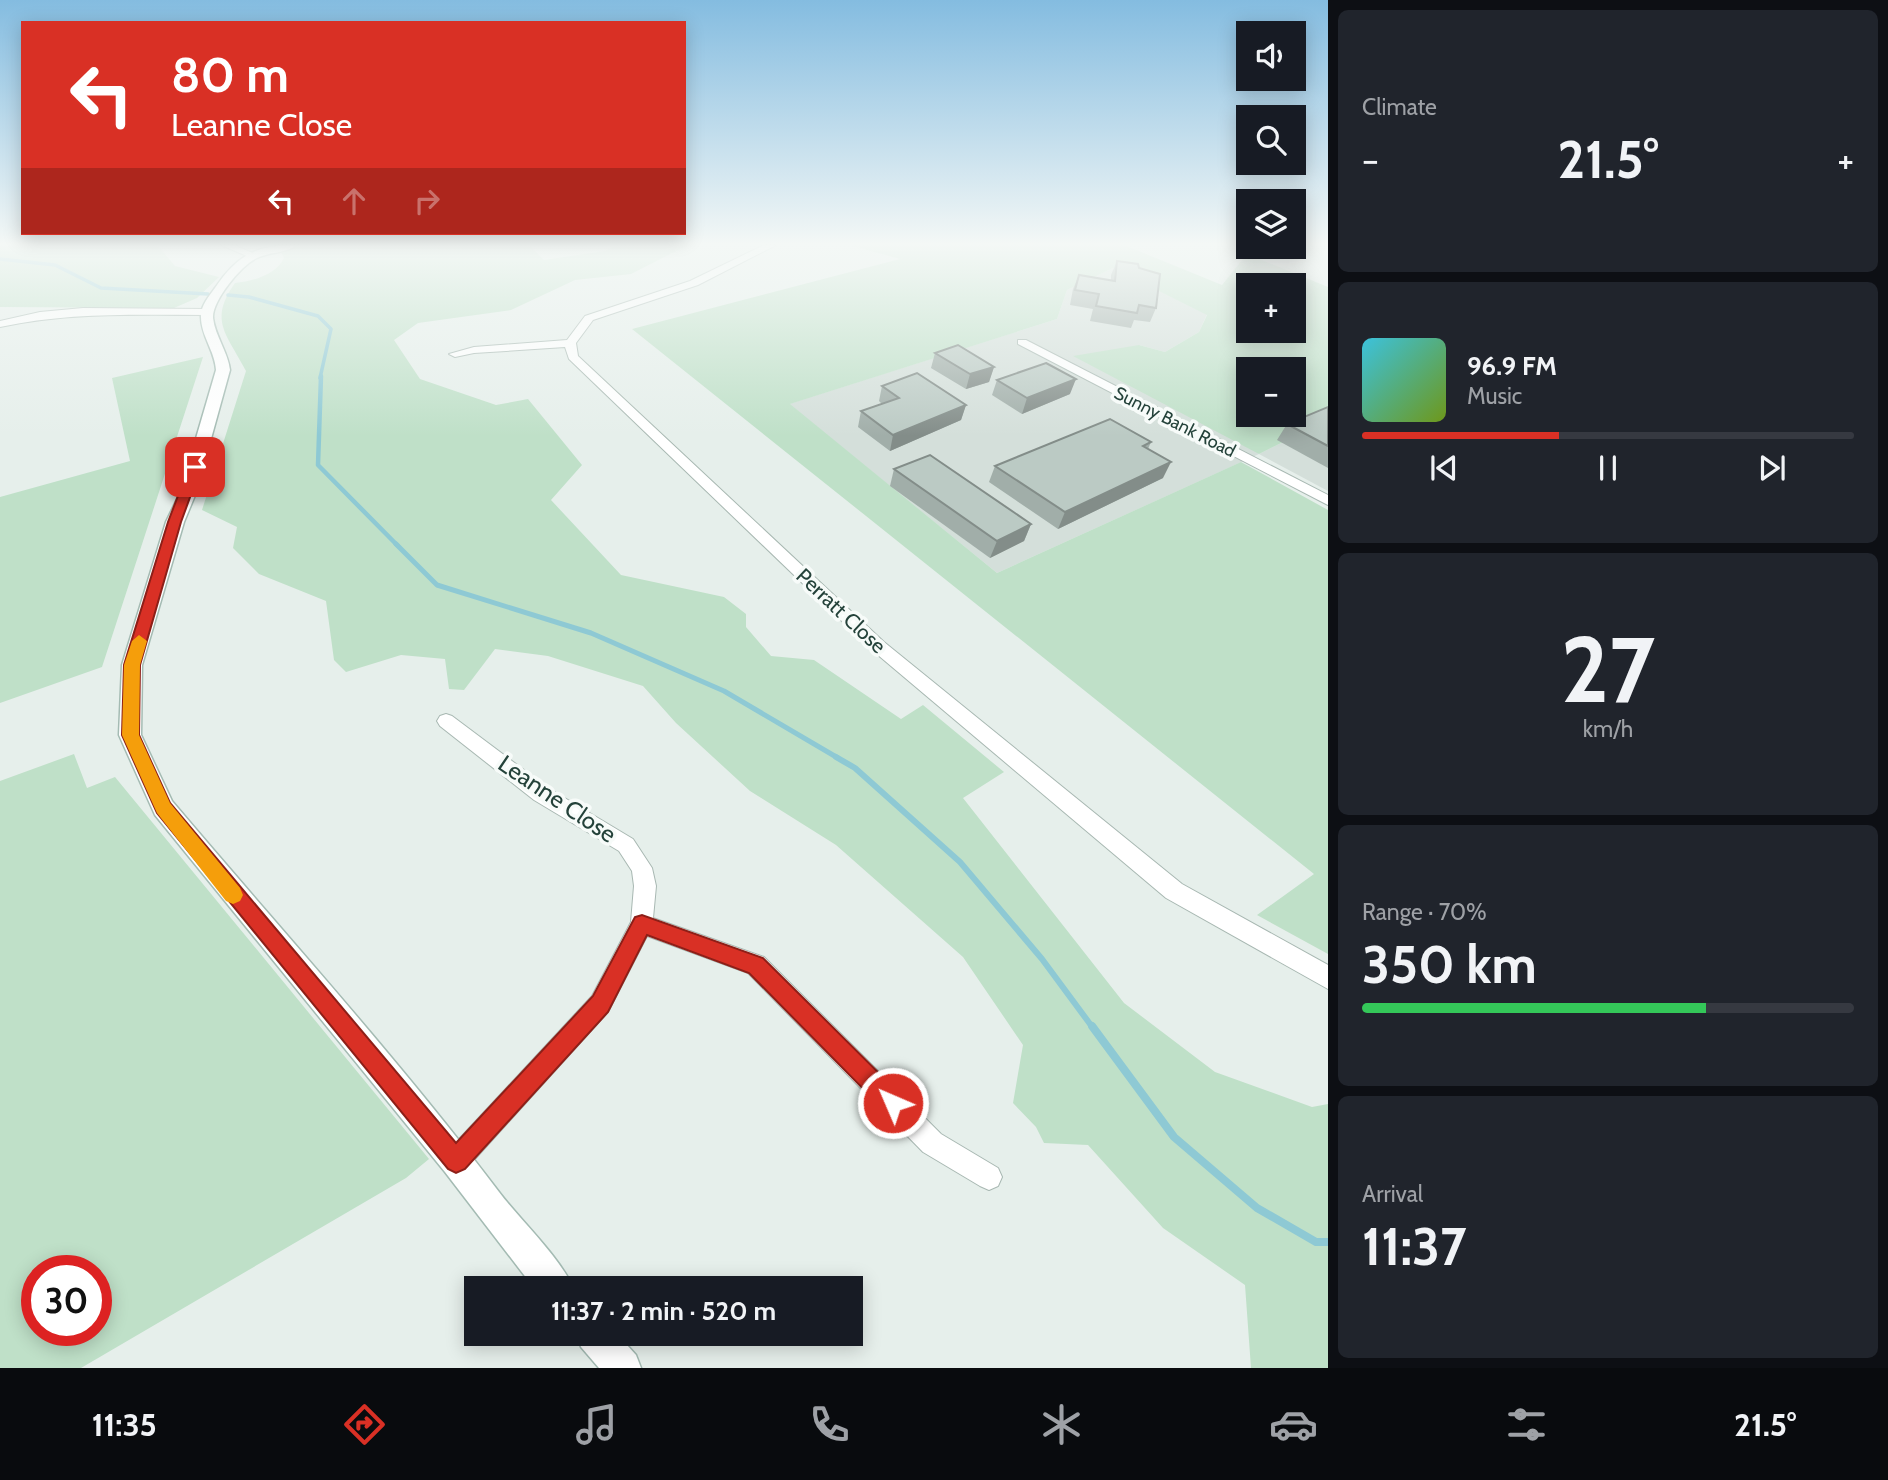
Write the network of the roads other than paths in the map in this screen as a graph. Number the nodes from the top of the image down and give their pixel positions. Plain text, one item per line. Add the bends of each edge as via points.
1 (209, 309) edge
2 (616, 309) edge
3 (207, 312) junction
4 (0, 324) edge
5 (1022, 342) dead end
6 (570, 343) junction
7 (455, 354) dead end
8 (1328, 501) edge
9 (446, 721) dead end
10 (642, 924) junction
11 (1328, 978) edge
12 (456, 1161) junction
13 (989, 1177) dead end
14 (546, 1276) edge
15 (604, 1346) edge
16 (623, 1368) edge

1 - 3 street
2 - 6 street via 589,318
3 - 4 street via 83,312
3 - 12 street via 221,349 223,370 132,665 130,735 163,808
5 - 8 street, Sunny Bank Road
6 - 7 street
6 - 11 street, Perratt Close via 573,357 877,646 1174,891
9 - 10 street, Leanne Close via 541,794 626,845 642,868
10 - 12 street, Leanne Close via 600,1004
10 - 13 street via 756,965 932,1143
12 - 14 street
15 - 16 street

